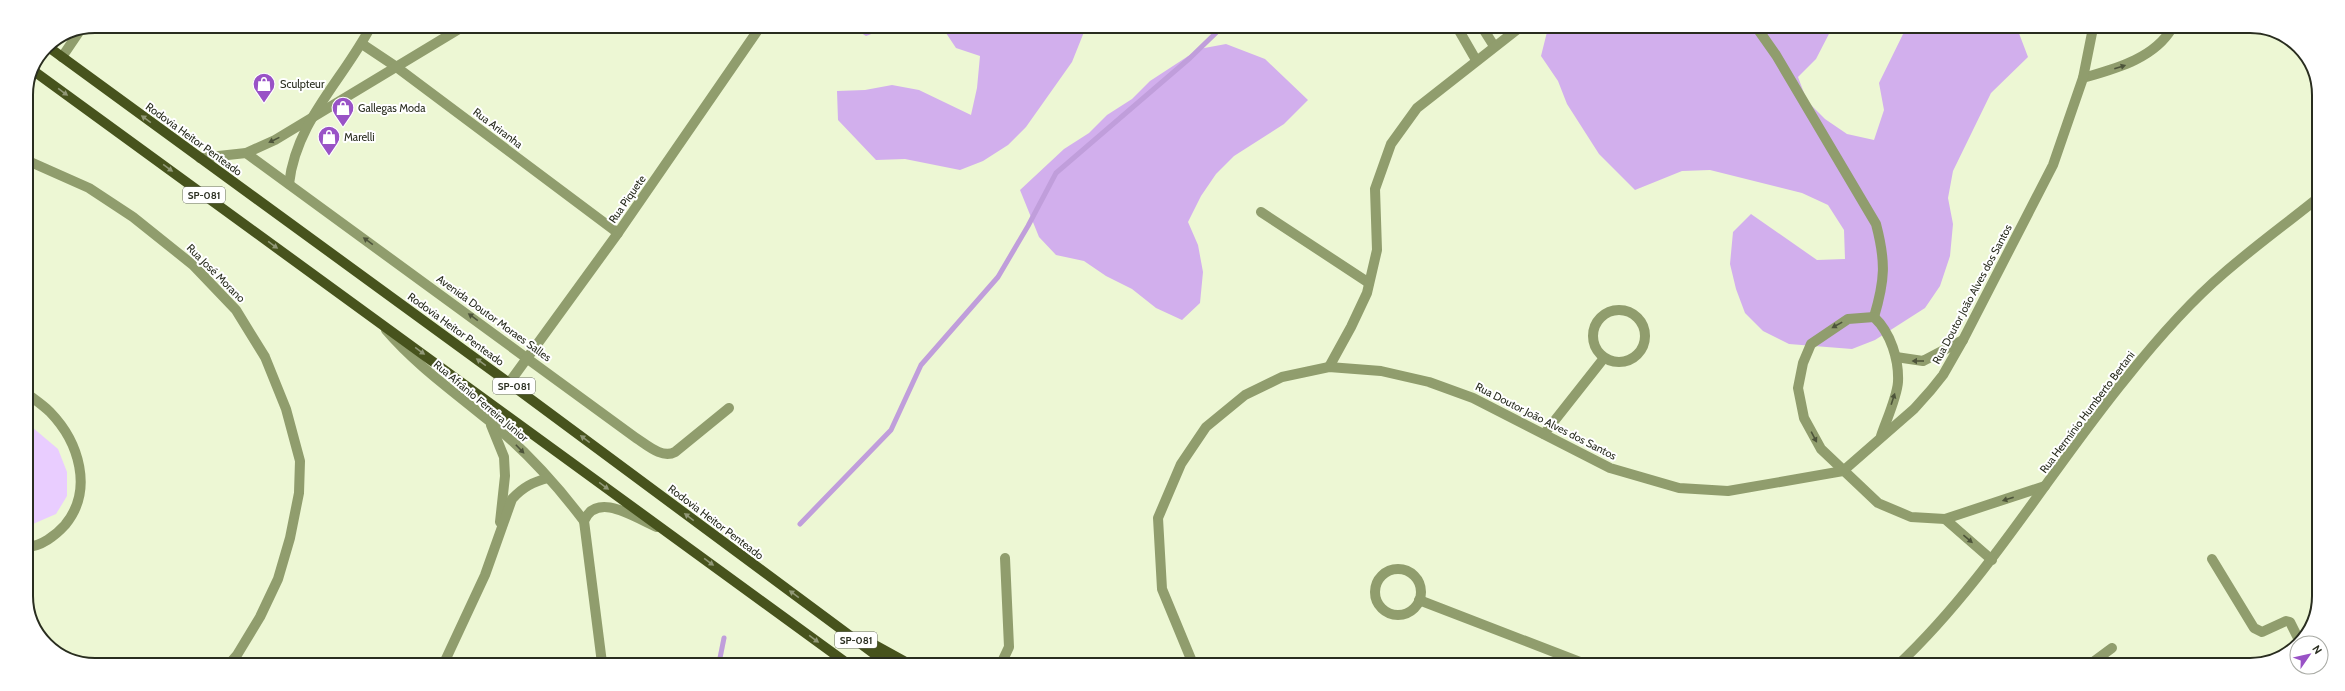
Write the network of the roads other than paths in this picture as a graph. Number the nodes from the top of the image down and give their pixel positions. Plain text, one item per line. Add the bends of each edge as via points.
1 (368, 33) edge
2 (452, 33) edge
3 (756, 33) edge
4 (1460, 33) edge
5 (1485, 33) edge
6 (1512, 33) edge
7 (1761, 33) edge
8 (2092, 33) edge
9 (2167, 33) edge
10 (76, 37) edge
11 (362, 44) junction
12 (1494, 46) junction
13 (52, 50) edge
14 (62, 57) junction
15 (1476, 60) junction
16 (395, 66) junction
17 (37, 74) edge
18 (2083, 78) junction
19 (308, 121) junction
20 (246, 152) junction
21 (200, 158) junction
22 (33, 163) edge
23 (289, 184) junction
24 (2312, 203) edge
25 (1261, 212) dead end
26 (618, 233) junction
27 (1369, 283) junction
28 (1874, 317) junction
29 (377, 320) junction
30 (1963, 340) junction
31 (527, 356) junction
32 (1896, 357) junction
33 (1604, 358) junction
34 (1329, 367) junction
35 (509, 383) junction
36 (33, 399) edge
37 (729, 408) dead end
38 (489, 420) junction
39 (1544, 434) junction
40 (1881, 436) junction
41 (1843, 471) junction
42 (548, 478) junction
43 (2046, 486) junction
44 (1945, 519) junction
45 (584, 521) junction
46 (668, 532) junction
47 (498, 540) junction
48 (33, 546) edge
49 (1005, 558) dead end
50 (1992, 560) junction
51 (2212, 560) dead end
52 (1419, 600) junction
53 (825, 617) junction
54 (2296, 635) edge
55 (2112, 648) dead end
56 (237, 658) edge
57 (446, 658) edge
58 (601, 658) edge
59 (840, 658) edge
60 (880, 658) edge
61 (898, 658) edge
62 (1003, 658) edge
63 (1191, 658) edge
64 (1569, 658) edge
65 (1905, 658) edge
66 (2099, 658) edge

1 - 11 street
2 - 16 street
3 - 26 street, Rua Piquete
4 - 15 street
5 - 12 street
6 - 12 street
7 - 28 street via 1876,224 1884,255 1882,292
8 - 18 street, Rua Doutor João Alves dos Santos
18 -> 9 street via 2127,65 2151,50
10 - 14 street
11 - 16 street, Rua Ariranha
11 - 19 street
12 - 15 street
13 - 14 main road, Rodovia Heitor Penteado / SP-081
21 -> 14 main road, Rodovia Heitor Penteado / SP-081
15 - 27 street via 1417,108 1391,144 1375,189 1377,250
16 - 19 street
16 - 26 street, Rua Ariranha
17 -> 29 main road, SP-081
18 - 30 street, Rua Doutor João Alves dos Santos via 2053,165
19 -> 20 street
19 - 23 street via 294,157
20 - 21 street
20 - 23 street, Avenida Doutor Moraes Salles
35 -> 21 main road, Rodovia Heitor Penteado / SP-081
22 - 56 street, Rua José Morano via 89,188 133,217 193,265 236,310 265,357 286,409 300,462 299,493 290,538 278,578
31 -> 23 street, Avenida Doutor Moraes Salles
24 - 43 street, Rua Hermínio Humberto Bertani via 2223,274 2166,332 2126,378
25 - 27 street
26 - 31 street, Rua Piquete
27 - 34 street via 1351,327
28 - 32 street via 1883,325
28 -> 41 street via 1848,319 1830,329 1810,344 1803,363 1798,388 1804,418 1821,449
29 - 38 street, Rua Afrânio Ferreira Júnior via 417,364
29 -> 46 main road, SP-081
30 -> 32 street via 1923,362
30 - 40 street, Rua Doutor João Alves dos Santos via 1932,390
31 - 35 street, Rua Piquete
31 - 37 street, Avenida Doutor Moraes Salles via 636,438 666,454 675,452
40 -> 32 street via 1898,384
33 - 33 street via 1594,342 1593,333 1600,317 1616,309 1634,313 1644,327 1645,339 1641,351 1635,357 1620,362
33 - 39 street
34 - 39 street, Rua Doutor João Alves dos Santos via 1381,371 1429,382 1473,398
34 - 63 street, Rua Doutor João Alves dos Santos via 1282,377 1245,395 1206,427 1181,464 1158,518 1162,589
53 -> 35 main road, Rodovia Heitor Penteado / SP-081
36 - 48 street via 50,413 72,442 81,471 79,500 71,517 46,541
38 -> 42 street, Rua Afrânio Ferreira Júnior
38 - 47 street via 504,457 505,476
39 - 41 street, Rua Doutor João Alves dos Santos via 1610,468 1679,488 1728,491
40 - 41 street, Rua Doutor João Alves dos Santos
41 - 44 street via 1878,503 1910,517
42 - 45 street, Rua Afrânio Ferreira Júnior
42 - 47 street via 531,483 512,499
43 -> 44 street
43 - 50 street, Rua Hermínio Humberto Bertani
44 -> 50 street
45 - 46 street via 587,513 593,508 604,506 617,509
45 - 58 street
46 -> 59 main road, SP-081
47 - 57 street via 486,575
49 - 62 street via 1008,647
50 - 65 street, Rua Hermínio Humberto Bertani
51 - 54 street via 2254,628 2262,632 2286,621 2290,622
52 - 52 street via 1420,584 1410,572 1402,569 1387,572 1376,583 1376,598 1383,610 1390,613 1404,614
52 - 64 street
53 - 60 main road, Rodovia Heitor Penteado / SP-081
53 - 61 main road
55 - 66 street

